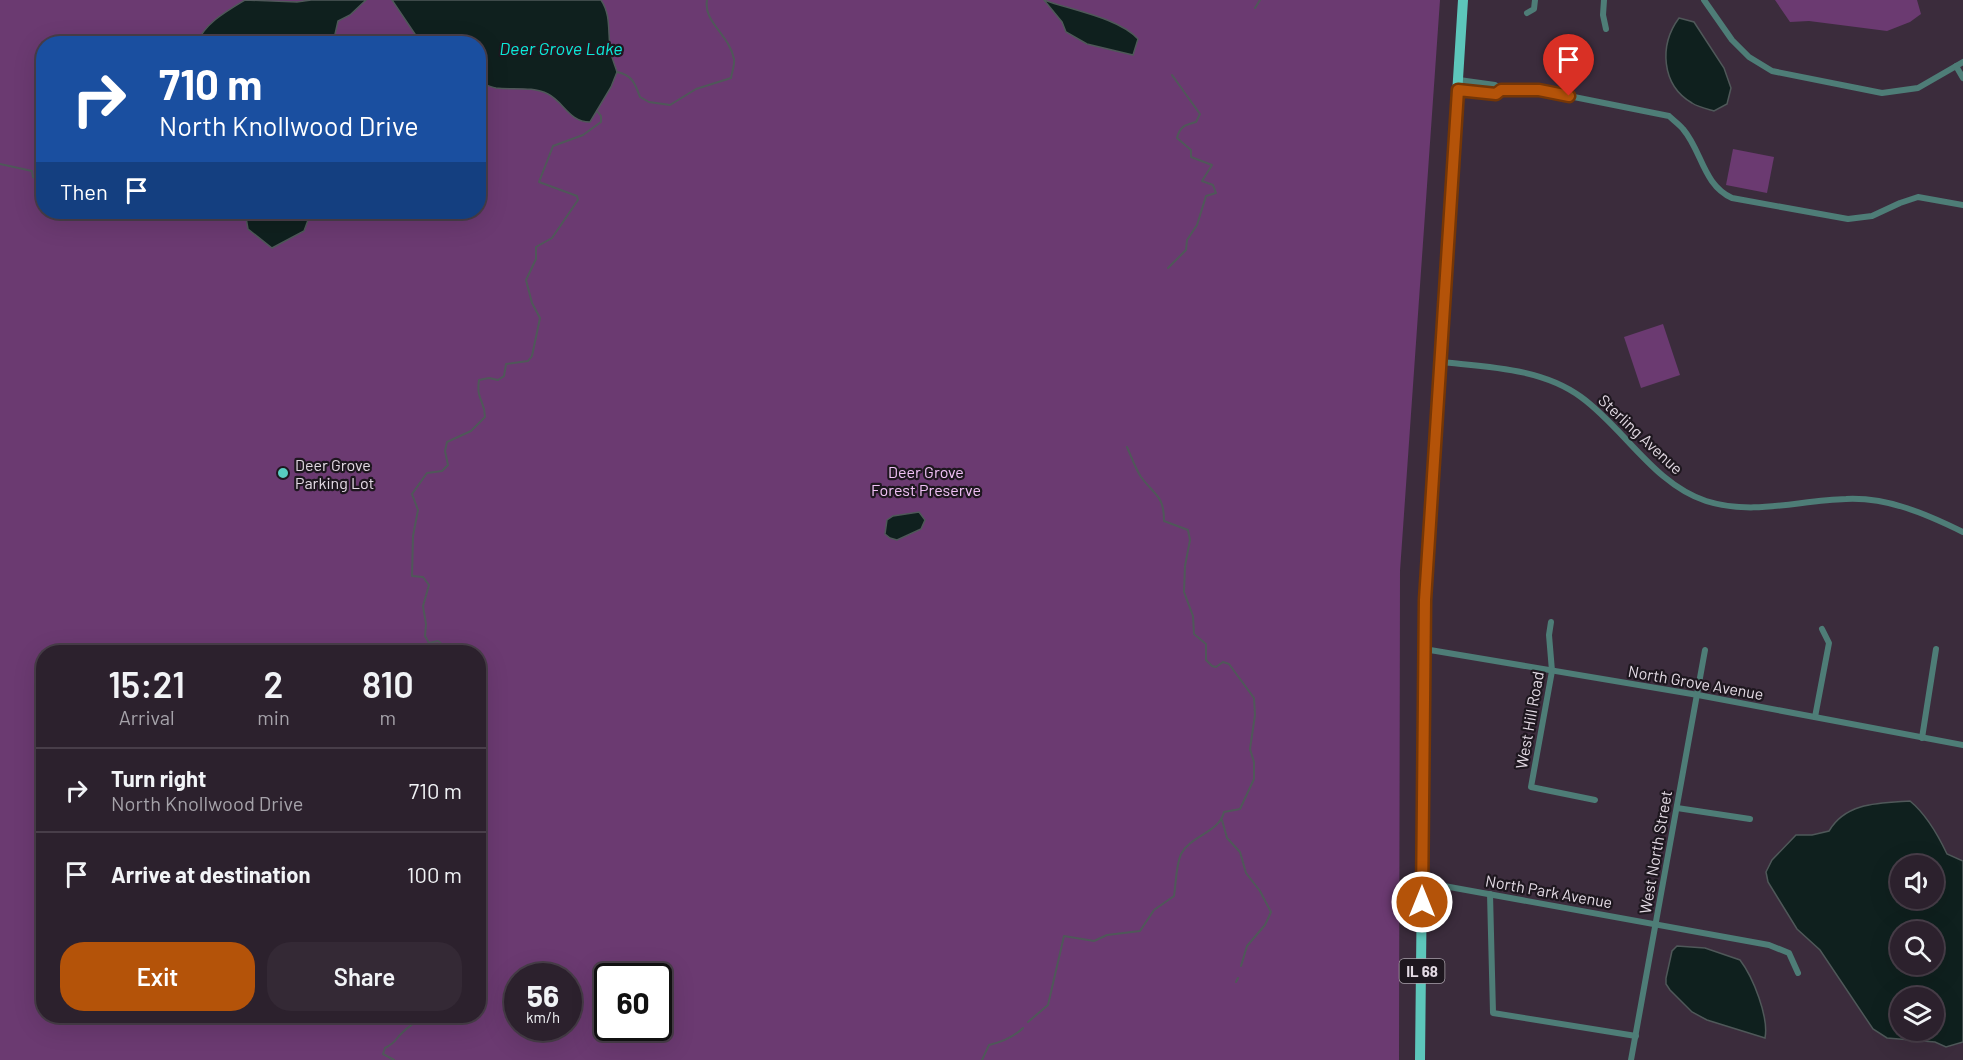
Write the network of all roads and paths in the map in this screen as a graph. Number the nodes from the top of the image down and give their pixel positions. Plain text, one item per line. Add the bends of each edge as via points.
1 (1463, 0) edge
2 (1535, 0) edge
3 (1604, 0) edge
4 (1704, 0) edge
5 (1527, 13) dead end
6 (1606, 29) dead end
7 (1963, 62) edge
8 (1956, 66) junction
9 (1963, 78) edge
10 (1458, 85) junction
11 (1963, 205) edge
12 (1441, 362) junction
13 (1963, 532) edge
14 (1551, 622) dead end
15 (1822, 629) dead end
16 (1424, 649) junction
17 (1936, 649) dead end
18 (1706, 650) dead end
19 (1552, 671) junction
20 (1698, 695) junction
21 (1815, 717) junction
22 (1922, 738) junction
23 (1963, 746) edge
24 (1595, 800) dead end
25 (1677, 808) junction
26 (1750, 819) dead end
27 (1422, 882) junction
28 (1490, 894) junction
29 (1656, 924) junction
30 (1798, 973) dead end
31 (1636, 1036) junction
32 (1420, 1060) edge
33 (1632, 1060) edge

1 - 10 main road, IL 68
2 - 5 street via 1534,9
3 - 6 street
4 - 8 street via 1732,40 1749,57 1772,71 1882,93 1918,88
7 - 8 street
8 - 9 street
10 - 11 street via 1496,94 1501,90 1539,90 1669,116 1684,129 1710,180 1720,193 1732,198 1848,219 1880,214 1918,197
10 - 12 main road, IL 68
12 - 13 street, Sterling Avenue via 1512,370 1581,396 1675,485 1706,501 1749,509 1847,498 1883,502 1907,506
12 - 16 main road, IL 68
14 - 19 street, West Hill Road
15 - 21 street via 1829,643
16 - 19 street, North Grove Avenue
16 - 27 main road, IL 68
17 - 22 street
18 - 20 street, West North Street
19 - 20 street, North Grove Avenue
19 - 24 street, West Hill Road via 1531,787
20 - 21 street, North Grove Avenue
20 - 25 street, West North Street
21 - 22 street, North Grove Avenue
22 - 23 street, North Grove Avenue
25 - 26 street
25 - 29 street, West North Street
27 - 28 street, North Park Avenue
27 - 32 main road, IL 68
28 - 29 street, North Park Avenue
28 - 31 street via 1493,1013
29 - 30 street, North Park Avenue via 1770,945 1790,953
29 - 31 street, West North Street
31 - 33 street, West North Street

